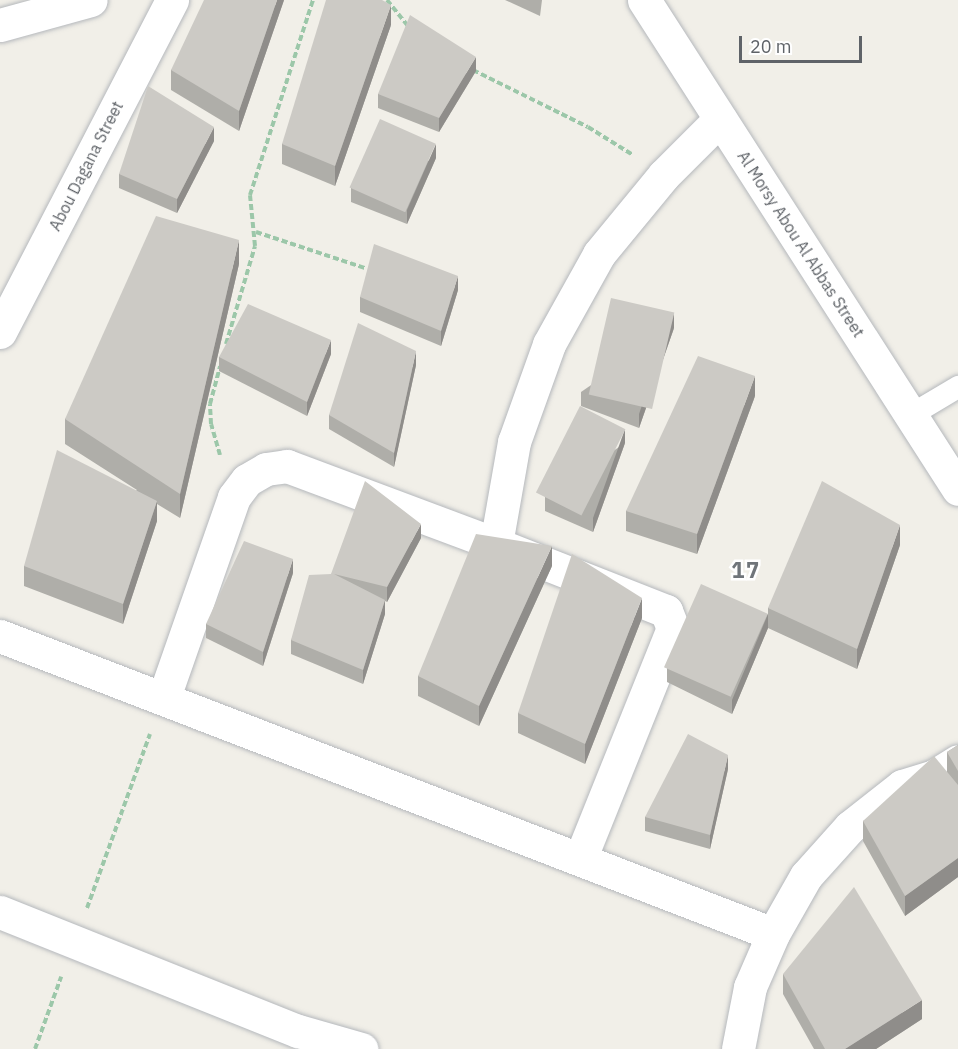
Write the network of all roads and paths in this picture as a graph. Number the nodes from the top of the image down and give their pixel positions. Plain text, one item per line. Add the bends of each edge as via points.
1 (91, 0) edge
2 (172, 0) edge
3 (313, 0) edge
4 (387, 0) edge
5 (644, 0) edge
6 (0, 25) edge
7 (410, 29) edge
8 (465, 66) edge
9 (720, 119) junction
10 (664, 175) junction
11 (256, 232) junction
12 (365, 268) edge
13 (0, 332) edge
14 (225, 348) edge
15 (222, 359) edge
16 (958, 387) edge
17 (911, 415) junction
18 (958, 489) edge
19 (234, 497) junction
20 (496, 544) junction
21 (0, 636) edge
22 (164, 697) junction
23 (958, 761) edge
24 (580, 859) junction
25 (0, 912) edge
26 (773, 934) junction
27 (74, 942) junction
28 (295, 1040) edge
29 (35, 1049) edge
30 (361, 1049) edge
31 (738, 1049) edge

1 - 6 street
2 - 13 street, Abou Dagana Street
3 - 11 path via 250,195
4 - 7 path
5 - 9 street, Al Morsy Abou Al Abbas Street
8 - 10 path via 588,127
9 - 10 street
9 - 17 street, Al Morsy Abou Al Abbas Street
10 - 20 street via 599,254 549,344 514,442
11 - 12 path
11 - 14 path
15 - 19 path via 210,404 211,424
16 - 17 lane
17 - 18 street, Al Morsy Abou Al Abbas Street
19 - 20 street via 247,480 266,469 287,466
19 - 22 street
20 - 24 street via 666,611 673,628
21 - 22 street
22 - 24 street
22 - 27 path
23 - 26 street via 934,776 902,786 850,827 806,876
24 - 26 street
25 - 27 street
26 - 31 street via 750,987
27 - 28 street
27 - 29 path
28 - 30 street

